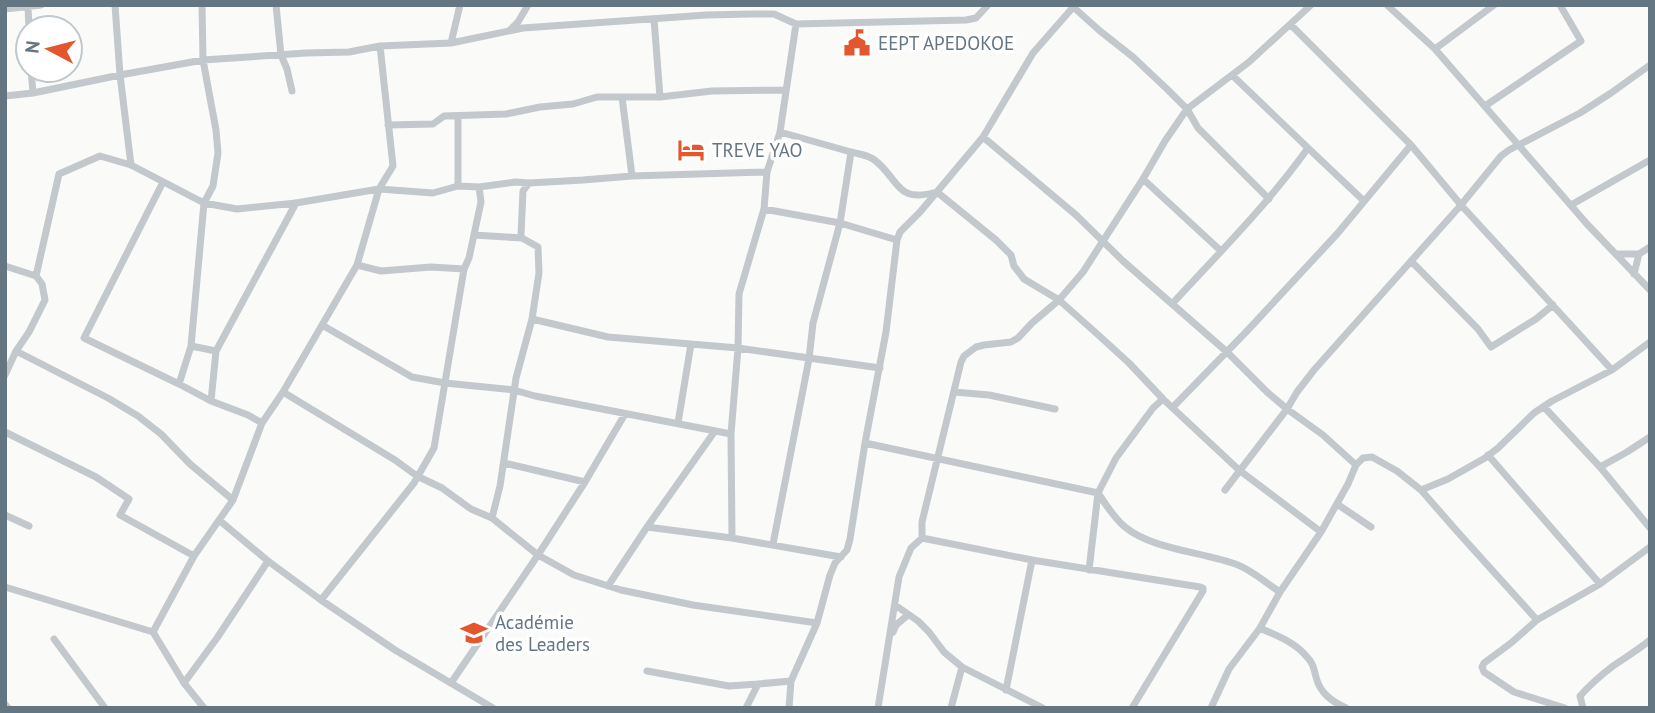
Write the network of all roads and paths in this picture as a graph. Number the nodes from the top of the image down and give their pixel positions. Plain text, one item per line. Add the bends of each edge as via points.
1 (40, 5) edge
2 (115, 5) edge
3 (202, 5) edge
4 (276, 5) edge
5 (460, 5) edge
6 (528, 5) edge
7 (988, 5) edge
8 (1311, 5) edge
9 (1387, 5) edge
10 (1494, 5) edge
11 (1560, 5) edge
12 (1074, 6) edge
13 (28, 8) junction
14 (5, 9) edge
15 (774, 10) edge
16 (28, 14) edge
17 (654, 19) junction
18 (796, 24) junction
19 (1291, 25) junction
20 (509, 31) junction
21 (451, 43) junction
22 (380, 46) junction
23 (1435, 49) junction
24 (281, 55) junction
25 (203, 60) junction
26 (1650, 65) edge
27 (120, 75) junction
28 (1232, 75) junction
29 (32, 84) edge
30 (785, 90) junction
31 (292, 91) dead end
32 (33, 93) junction
33 (5, 96) edge
34 (622, 97) junction
35 (660, 97) junction
36 (1485, 106) junction
37 (1187, 109) junction
38 (458, 116) junction
39 (388, 125) junction
40 (780, 132) junction
41 (983, 137) junction
42 (1411, 145) junction
43 (1519, 145) junction
44 (1308, 148) junction
45 (851, 152) junction
46 (1650, 160) edge
47 (131, 166) junction
48 (767, 172) junction
49 (632, 176) junction
50 (1143, 179) junction
51 (163, 182) junction
52 (528, 183) junction
53 (458, 186) junction
54 (479, 187) junction
55 (379, 189) junction
56 (937, 192) junction
57 (1269, 199) junction
58 (1364, 201) junction
59 (296, 202) junction
60 (204, 203) junction
61 (1461, 205) junction
62 (1571, 205) junction
63 (764, 209) junction
64 (840, 223) junction
65 (474, 235) junction
66 (522, 238) junction
67 (897, 240) junction
68 (1103, 242) junction
69 (1650, 247) edge
70 (1221, 251) junction
71 (1616, 254) junction
72 (1639, 254) junction
73 (1411, 261) junction
74 (357, 265) junction
75 (5, 266) edge
76 (464, 269) junction
77 (1634, 274) junction
78 (36, 276) junction
79 (1650, 290) edge
80 (1059, 300) junction
81 (1172, 304) junction
82 (1553, 306) junction
83 (532, 320) junction
84 (322, 325) junction
85 (1650, 342) edge
86 (691, 344) junction
87 (191, 346) junction
88 (738, 348) junction
89 (16, 351) junction
90 (216, 351) junction
91 (1227, 352) junction
92 (809, 359) junction
93 (880, 368) junction
94 (1612, 370) junction
95 (5, 375) edge
96 (445, 383) junction
97 (178, 384) junction
98 (514, 390) junction
99 (283, 392) junction
100 (954, 392) junction
101 (1163, 398) junction
102 (211, 401) junction
103 (1173, 407) junction
104 (1544, 407) junction
105 (1055, 409) dead end
106 (1287, 409) junction
107 (625, 414) junction
108 (262, 424) junction
109 (678, 424) junction
110 (715, 431) junction
111 (5, 432) edge
112 (731, 434) junction
113 (1650, 437) edge
114 (865, 443) junction
115 (1488, 456) junction
116 (937, 459) junction
117 (504, 463) junction
118 (1356, 465) junction
119 (1600, 467) junction
120 (1239, 470) junction
121 (417, 477) junction
122 (585, 482) junction
123 (1225, 490) dead end
124 (1422, 490) junction
125 (1098, 493) junction
126 (233, 499) junction
127 (1337, 504) junction
128 (5, 515) edge
129 (492, 518) junction
130 (219, 520) junction
131 (29, 526) dead end
132 (647, 527) junction
133 (1371, 527) dead end
134 (1650, 528) edge
135 (1321, 532) junction
136 (732, 538) junction
137 (922, 538) junction
138 (773, 544) junction
139 (1650, 547) edge
140 (538, 555) junction
141 (194, 556) junction
142 (841, 557) junction
143 (268, 561) junction
144 (1032, 561) junction
145 (1089, 570) junction
146 (1600, 584) junction
147 (608, 586) junction
148 (5, 587) edge
149 (1280, 592) junction
150 (321, 600) junction
151 (895, 605) junction
152 (908, 615) junction
153 (1537, 620) junction
154 (817, 623) junction
155 (1260, 628) junction
156 (153, 632) junction
157 (891, 635) junction
158 (54, 639) dead end
159 (1650, 640) edge
160 (962, 667) junction
161 (647, 671) dead end
162 (791, 681) junction
163 (184, 683) junction
164 (451, 683) junction
165 (758, 684) junction
166 (1006, 690) junction
167 (105, 708) edge
168 (204, 708) edge
169 (493, 708) edge
170 (746, 708) edge
171 (789, 708) edge
172 (877, 708) edge
173 (951, 708) edge
174 (1043, 708) edge
175 (1132, 708) edge
176 (1212, 708) edge
177 (1346, 708) edge
178 (1565, 708) edge
179 (1583, 708) edge

1 - 13 street
2 - 27 street
3 - 25 street
4 - 24 street
5 - 21 street
6 - 20 street
7 - 18 street via 976,19 966,20
8 - 19 street
9 - 23 street
10 - 23 street
11 - 36 street via 1581,41
12 - 37 street
12 - 41 street via 1033,52
13 - 14 street
13 - 16 street
15 - 17 street
15 - 18 street
17 - 20 street
17 - 35 street
18 - 30 street
19 - 28 street
19 - 42 street
20 - 21 street
21 - 22 street
22 - 24 street
22 - 39 street
23 - 36 street
24 - 25 street
24 - 31 street
25 - 27 street
25 - 60 street via 218,153 213,186
26 - 43 street via 1580,113
27 - 32 street
27 - 47 street
28 - 37 street
28 - 44 street
29 - 32 street
30 - 35 street
30 - 40 street
32 - 33 street
34 - 35 street
34 - 38 street via 597,97 506,114
34 - 49 street
36 - 43 street
37 - 50 street
37 - 57 street via 1198,128
38 - 39 street via 444,116 433,124
38 - 53 street
39 - 55 street via 393,166
40 - 45 street
40 - 48 street
41 - 56 street
41 - 68 street
42 - 58 street
42 - 61 street
43 - 61 street via 1501,156
43 - 62 street
44 - 57 street
44 - 58 street
45 - 56 street via 876,160 907,193 923,196
45 - 64 street
46 - 62 street
47 - 51 street
47 - 78 street via 100,156 59,174
48 - 49 street
48 - 63 street
49 - 52 street
50 - 68 street
50 - 70 street
51 - 60 street
51 - 97 street via 84,338
52 - 54 street
52 - 66 street via 522,198
53 - 54 street
53 - 55 street via 433,193
54 - 65 street via 481,202
55 - 59 street
55 - 74 street
56 - 67 street
56 - 80 street via 1011,255 1024,279
57 - 70 street
58 - 91 street
59 - 60 street via 237,209
59 - 90 street
60 - 87 street
61 - 73 street
61 - 82 street
62 - 71 street
63 - 64 street
63 - 88 street via 739,294
64 - 67 street
64 - 92 street via 813,323
65 - 66 street
65 - 76 street
66 - 83 street via 539,251
67 - 93 street
68 - 80 street
68 - 81 street
69 - 72 street
70 - 81 street
71 - 72 street
71 - 77 street
72 - 77 street
73 - 82 street via 1491,347
73 - 106 street via 1314,370
74 - 76 street via 382,271
74 - 84 street
75 - 78 street
76 - 96 street
77 - 79 street
78 - 89 street via 46,300
80 - 100 street via 1018,338 984,345 964,356
80 - 101 street
81 - 91 street
82 - 94 street
83 - 86 street via 608,337
83 - 98 street
84 - 96 street via 412,377
84 - 99 street
85 - 94 street
86 - 88 street
86 - 109 street
87 - 90 street
87 - 97 street
88 - 92 street
88 - 112 street
89 - 95 street
89 - 126 street via 138,416
90 - 102 street
91 - 103 street
91 - 106 street
92 - 93 street
92 - 138 street
93 - 114 street
94 - 104 street
96 - 98 street
96 - 121 street via 433,448
97 - 102 street
98 - 107 street
98 - 117 street
99 - 108 street
99 - 121 street
100 - 105 street
100 - 116 street
101 - 103 street
101 - 125 street via 1116,458
102 - 108 street
103 - 120 street
104 - 115 street
104 - 119 street
106 - 118 street
106 - 120 street
107 - 109 street
107 - 122 street
108 - 126 street
109 - 110 street
110 - 112 street
110 - 132 street
111 - 141 street via 96,477 129,499 120,515
112 - 136 street
113 - 119 street
114 - 116 street
114 - 142 street via 850,539
115 - 124 street
115 - 146 street
116 - 125 street
116 - 137 street
117 - 122 street
117 - 129 street
118 - 124 street via 1372,457
118 - 127 street
119 - 134 street
120 - 123 street
120 - 135 street
121 - 129 street
121 - 150 street
122 - 140 street
124 - 153 street
125 - 145 street
125 - 149 street via 1114,516 1136,535 1240,566
126 - 130 street
127 - 133 street
127 - 135 street
128 - 131 street
129 - 140 street
130 - 141 street
130 - 143 street
132 - 136 street
132 - 147 street
135 - 149 street
136 - 138 street
137 - 144 street
137 - 151 street via 904,562
138 - 142 street
139 - 146 street
140 - 147 street via 574,575
140 - 164 street
141 - 156 street
142 - 154 street via 830,575
143 - 150 street
143 - 163 street
144 - 145 street
144 - 166 street
145 - 175 street via 1203,588
146 - 153 street
147 - 154 street via 693,605
148 - 156 street
149 - 155 street
150 - 164 street
151 - 152 street
151 - 157 street
152 - 157 street
152 - 160 street
153 - 178 street via 1482,667 1514,692
154 - 162 street
155 - 176 street via 1229,669
155 - 177 street via 1298,648 1312,664 1322,691
156 - 163 street
157 - 172 street
158 - 167 street
159 - 179 street via 1580,696
160 - 166 street
160 - 173 street
161 - 165 street via 729,686
162 - 165 street
162 - 171 street
163 - 168 street
164 - 169 street
165 - 170 street
166 - 174 street

